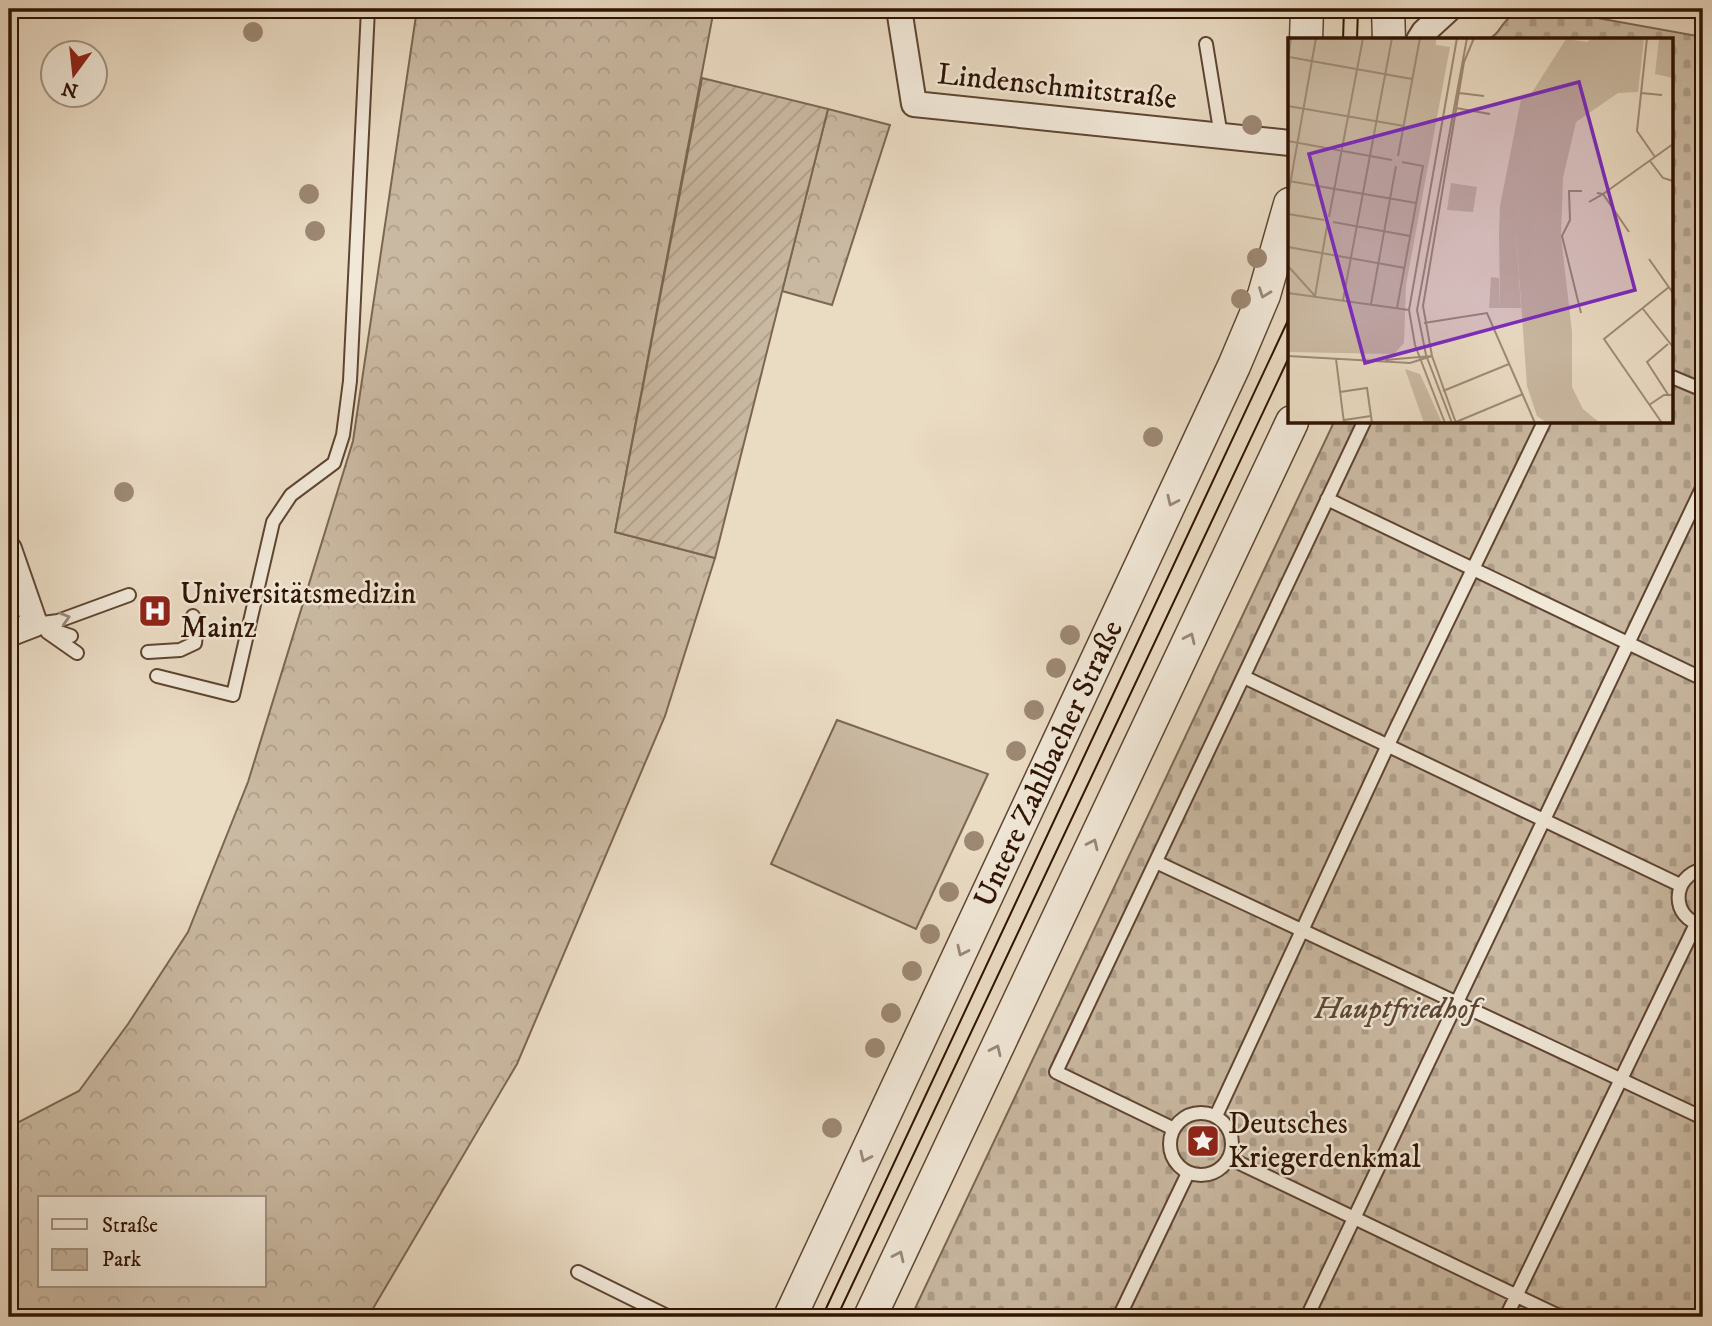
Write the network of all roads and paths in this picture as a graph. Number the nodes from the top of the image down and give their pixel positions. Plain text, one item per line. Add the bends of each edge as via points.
1 (369, 9) edge
2 (899, 9) edge
3 (1307, 9) edge
4 (1388, 9) edge
5 (1449, 9) edge
6 (1306, 38) edge
7 (1389, 38) edge
8 (1420, 38) edge
9 (1206, 44) dead end
10 (1221, 136) junction
11 (1288, 143) edge
12 (1288, 211) edge
13 (1674, 378) edge
14 (1703, 390) edge
15 (1291, 424) edge
16 (1363, 424) edge
17 (1543, 424) edge
18 (1703, 486) edge
19 (1327, 499) junction
20 (9, 549) edge
21 (1472, 569) junction
22 (129, 595) dead end
23 (193, 616) dead end
24 (35, 624) junction
25 (9, 634) edge
26 (71, 636) dead end
27 (1628, 644) junction
28 (148, 652) dead end
29 (77, 653) dead end
30 (157, 676) dead end
31 (1244, 677) junction
32 (1703, 679) edge
33 (1388, 745) junction
34 (1544, 819) junction
35 (1156, 862) junction
36 (1703, 869) edge
37 (1680, 886) junction
38 (1700, 925) edge
39 (1302, 931) junction
40 (1458, 1003) junction
41 (1622, 1079) junction
42 (1216, 1116) junction
43 (1703, 1118) edge
44 (1174, 1129) junction
45 (1229, 1158) junction
46 (1188, 1173) junction
47 (1354, 1218) junction
48 (578, 1272) dead end
49 (1516, 1296) junction
50 (669, 1317) edge
51 (790, 1317) edge
52 (870, 1317) edge
53 (1119, 1317) edge
54 (1307, 1317) edge
55 (1506, 1317) edge
56 (1561, 1317) edge

1 - 30 lane via 350,381 343,435 334,463 291,495 274,522 233,695
2 - 10 street, Lindenschmitstraße via 914,104
3 - 6 street
4 - 7 street
5 - 8 street
9 - 10 lane
10 - 11 street, Lindenschmitstraße
12 -> 51 street, Untere Zahlbacher Straße via 1264,295 1229,376
13 - 14 lane
52 -> 15 street
16 - 19 lane
17 - 21 lane
18 - 27 lane
19 - 21 lane
19 - 31 lane
20 - 24 street
21 - 27 lane
21 - 33 lane
24 -> 22 lane via 58,621
23 - 28 lane via 195,643 180,650
24 - 25 street
24 - 26 lane
24 - 29 lane
27 - 32 lane
27 - 34 lane
31 - 33 lane
31 - 35 lane
33 - 34 lane
33 - 39 lane
34 - 37 lane
34 - 40 lane
35 - 39 lane
35 - 44 lane via 1056,1072
36 - 37 lane via 1692,872
37 - 38 lane via 1682,913
38 - 41 lane
39 - 40 lane
39 - 42 lane
40 - 41 lane
40 - 47 lane
41 - 43 lane
41 - 49 lane
42 - 44 lane via 1188,1116
42 - 45 lane via 1229,1130
44 - 46 lane via 1170,1138 1173,1158
45 - 46 lane via 1207,1175
45 - 47 lane
46 - 53 lane
47 - 49 lane
47 - 54 lane
48 - 50 lane
49 - 55 lane
49 - 56 lane

